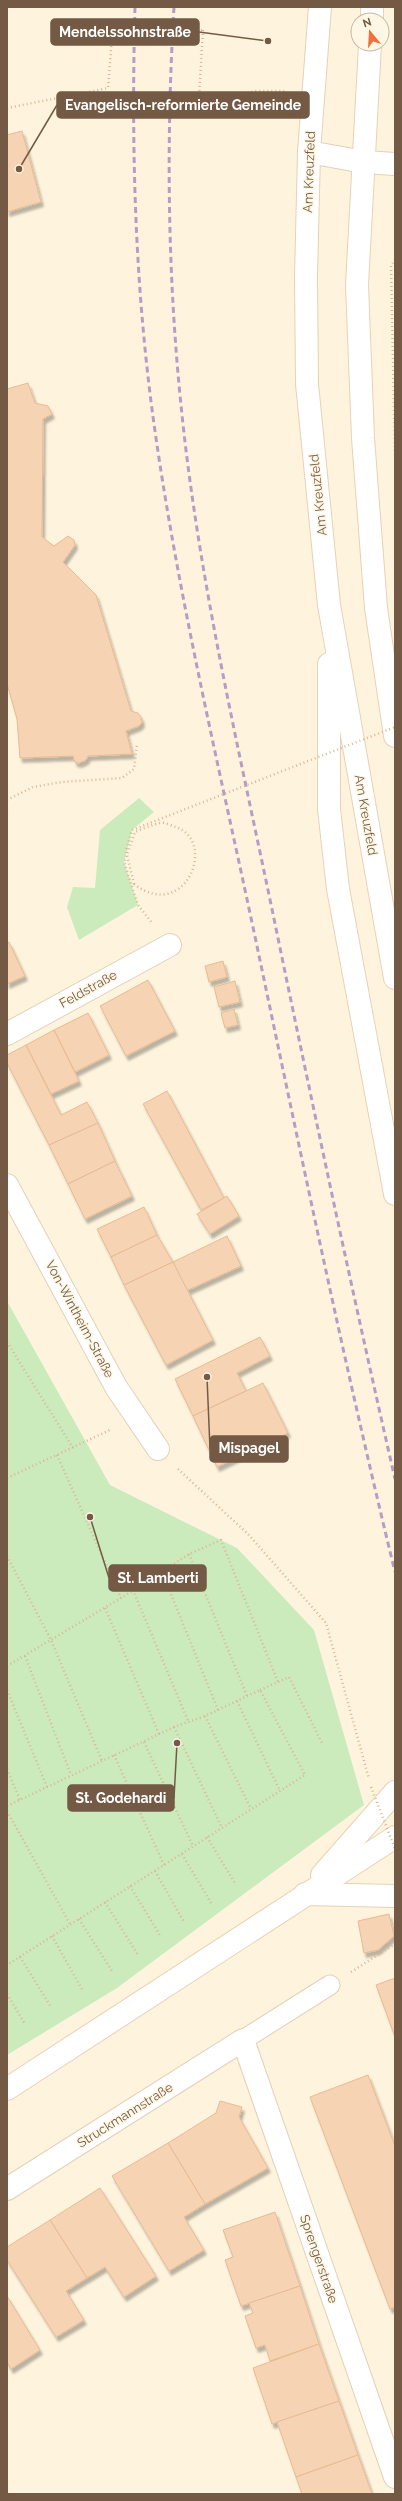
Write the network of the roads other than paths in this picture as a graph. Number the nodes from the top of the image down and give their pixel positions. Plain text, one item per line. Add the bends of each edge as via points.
1 (320, 7) edge
2 (370, 52) edge
3 (309, 152) junction
4 (364, 162) junction
5 (395, 164) edge
6 (329, 605) junction
7 (395, 736) edge
8 (170, 945) road end
9 (395, 978) edge
10 (7, 1034) edge
11 (7, 1185) edge
12 (395, 1194) edge
13 (158, 1450) road end
14 (395, 1792) edge
15 (395, 1837) edge
16 (305, 1894) junction
17 (395, 1896) edge
18 (330, 1985) road end
19 (243, 2040) junction
20 (7, 2089) edge
21 (7, 2189) edge
22 (395, 2478) edge

1 - 3 main road, Am Kreuzfeld
2 - 4 main road
3 - 4 main road
3 - 6 main road, Am Kreuzfeld via 307,384
4 - 5 main road
4 - 7 main road via 357,285 363,438 376,608
6 - 9 main road, Am Kreuzfeld
6 - 12 main road via 329,809 338,888
8 - 10 main road, Feldstraße
11 - 13 main road, Von-Wintheim-Straße via 116,1387
14 - 16 main road
15 - 16 main road
16 - 17 main road
16 - 20 main road
18 - 19 lane
19 - 21 main road, Struckmannstraße
19 - 22 main road, Sprengerstraße

